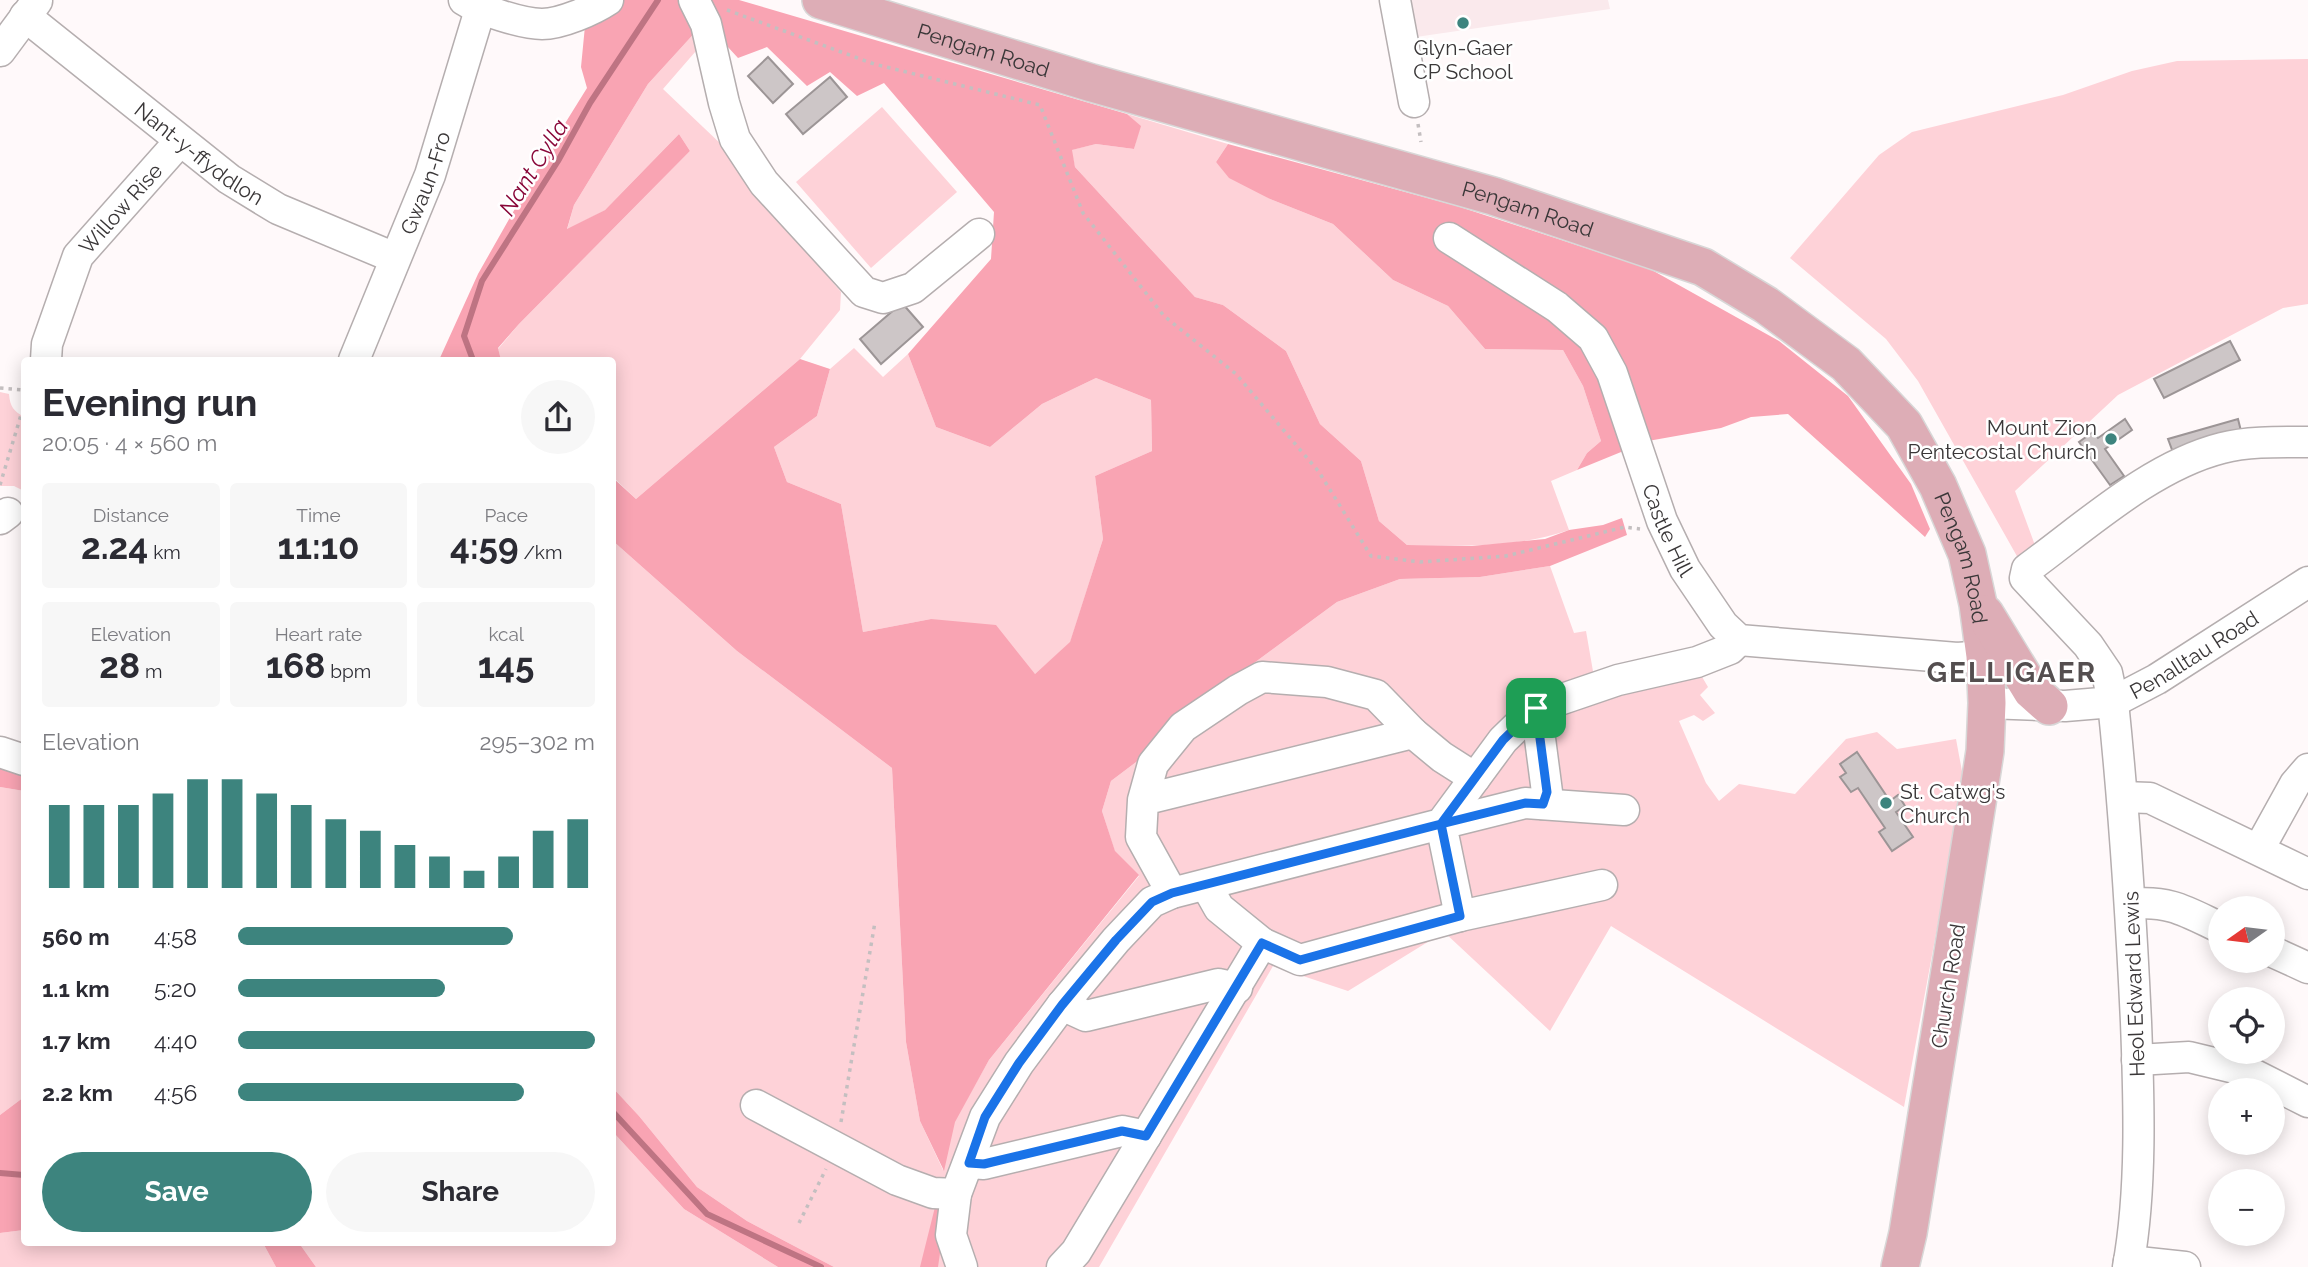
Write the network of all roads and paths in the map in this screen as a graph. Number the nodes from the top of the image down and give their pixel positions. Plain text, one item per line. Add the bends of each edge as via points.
1 (608, 0) edge
2 (694, 0) edge
3 (821, 0) edge
4 (1395, 0) edge
5 (475, 4) edge
6 (31, 8) edge
7 (726, 9) dead end
8 (0, 51) edge
9 (1414, 102) dead end
10 (180, 141) junction
11 (979, 234) dead end
12 (1449, 238) dead end
13 (395, 258) junction
14 (46, 357) edge
15 (355, 357) edge
16 (0, 388) edge
17 (21, 390) edge
18 (21, 415) edge
19 (2308, 442) edge
20 (3, 506) edge
21 (1662, 521) junction
22 (2308, 582) edge
23 (1979, 604) junction
24 (1739, 640) junction
25 (1985, 656) junction
26 (2113, 702) junction
27 (1987, 704) junction
28 (2049, 706) junction
29 (1536, 708) junction
30 (1413, 733) junction
31 (0, 752) edge
32 (21, 759) edge
33 (2308, 769) edge
34 (1475, 778) junction
35 (2123, 797) junction
36 (1143, 800) junction
37 (1543, 804) junction
38 (1625, 810) dead end
39 (1441, 824) junction
40 (2259, 849) junction
41 (2308, 874) edge
42 (1602, 884) dead end
43 (1206, 885) junction
44 (1172, 893) junction
45 (2131, 904) junction
46 (1460, 916) junction
47 (875, 922) dead end
48 (2208, 922) edge
49 (1262, 943) junction
50 (2286, 958) edge
51 (2308, 968) edge
52 (1237, 988) junction
53 (1062, 1005) junction
54 (2137, 1060) junction
55 (2308, 1102) edge
56 (756, 1105) dead end
57 (1146, 1136) junction
58 (836, 1148) junction
59 (969, 1163) junction
60 (956, 1194) junction
61 (799, 1223) dead end
62 (2129, 1264) edge
63 (962, 1267) edge
64 (1062, 1267) edge
65 (1900, 1267) edge
66 (2185, 1267) edge

1 - 5 street via 591,12 542,24
2 - 11 street via 706,24 735,139 764,183 864,292 883,298 913,288
3 - 23 main road, Pengam Road via 1092,83 1493,196 1703,267 1766,305 1846,364 1904,425 1938,486 1967,554
4 - 9 street
5 - 13 street, Gwaun-Fro via 430,176
6 - 8 street
6 - 10 street, Nant-y-ffyddlon
7 - 21 path via 874,64 1040,105 1083,212 1164,316 1236,374 1319,472 1371,556 1420,562 1506,556
10 - 13 street, Nant-y-ffyddlon via 278,209
10 - 14 street, Willow Rise via 78,256
12 - 21 street, Castle Hill via 1557,307 1593,338 1612,373
13 - 15 street, Gwaun-Fro
16 - 17 path
18 - 20 path
19 - 26 street, Heol Edward Lewis via 2223,447 2188,460 2151,479 2027,569 2025,578 2088,645 2107,673
21 - 24 street, Castle Hill via 1685,569 1723,625
22 - 26 street, Penalltau Road
23 - 25 main road, Pengam Road
23 - 28 main road via 2032,691
24 - 25 street via 1957,658
24 - 29 street via 1730,649 1697,662 1618,680
25 - 27 main road, Pengam Road
26 - 28 street, Penalltau Road
26 - 35 street, Heol Edward Lewis
27 - 28 street, Penalltau Road
27 - 65 main road, Church Road via 1977,803
29 - 34 street via 1503,740
29 - 37 street via 1547,792
30 - 34 street
30 - 36 street
30 - 36 street via 1376,695 1326,682 1262,677 1183,727 1153,764
31 - 32 street
33 - 40 street
34 - 39 street
35 - 40 street via 2150,797
35 - 45 street, Heol Edward Lewis
36 - 44 street via 1141,837
37 - 38 street
37 - 39 street via 1525,803
39 - 43 street
39 - 46 street
40 - 41 street
42 - 46 street
43 - 44 street
43 - 49 street via 1219,908
44 - 53 street via 1152,902
45 - 48 street via 2171,905
45 - 54 street, Heol Edward Lewis
46 - 49 street via 1300,960
47 - 58 path
49 - 52 street
50 - 51 street
52 - 53 street via 1218,984 1086,1016
52 - 57 street
53 - 59 street via 985,1117
54 - 55 street via 2189,1057 2235,1068
54 - 62 street, Heol Edward Lewis via 2137,1167
56 - 58 street
57 - 59 street via 1122,1131 984,1164
57 - 64 street via 1076,1252
58 - 60 street via 897,1180 933,1193
58 - 61 path
59 - 60 street
60 - 63 street via 951,1235
62 - 66 street

